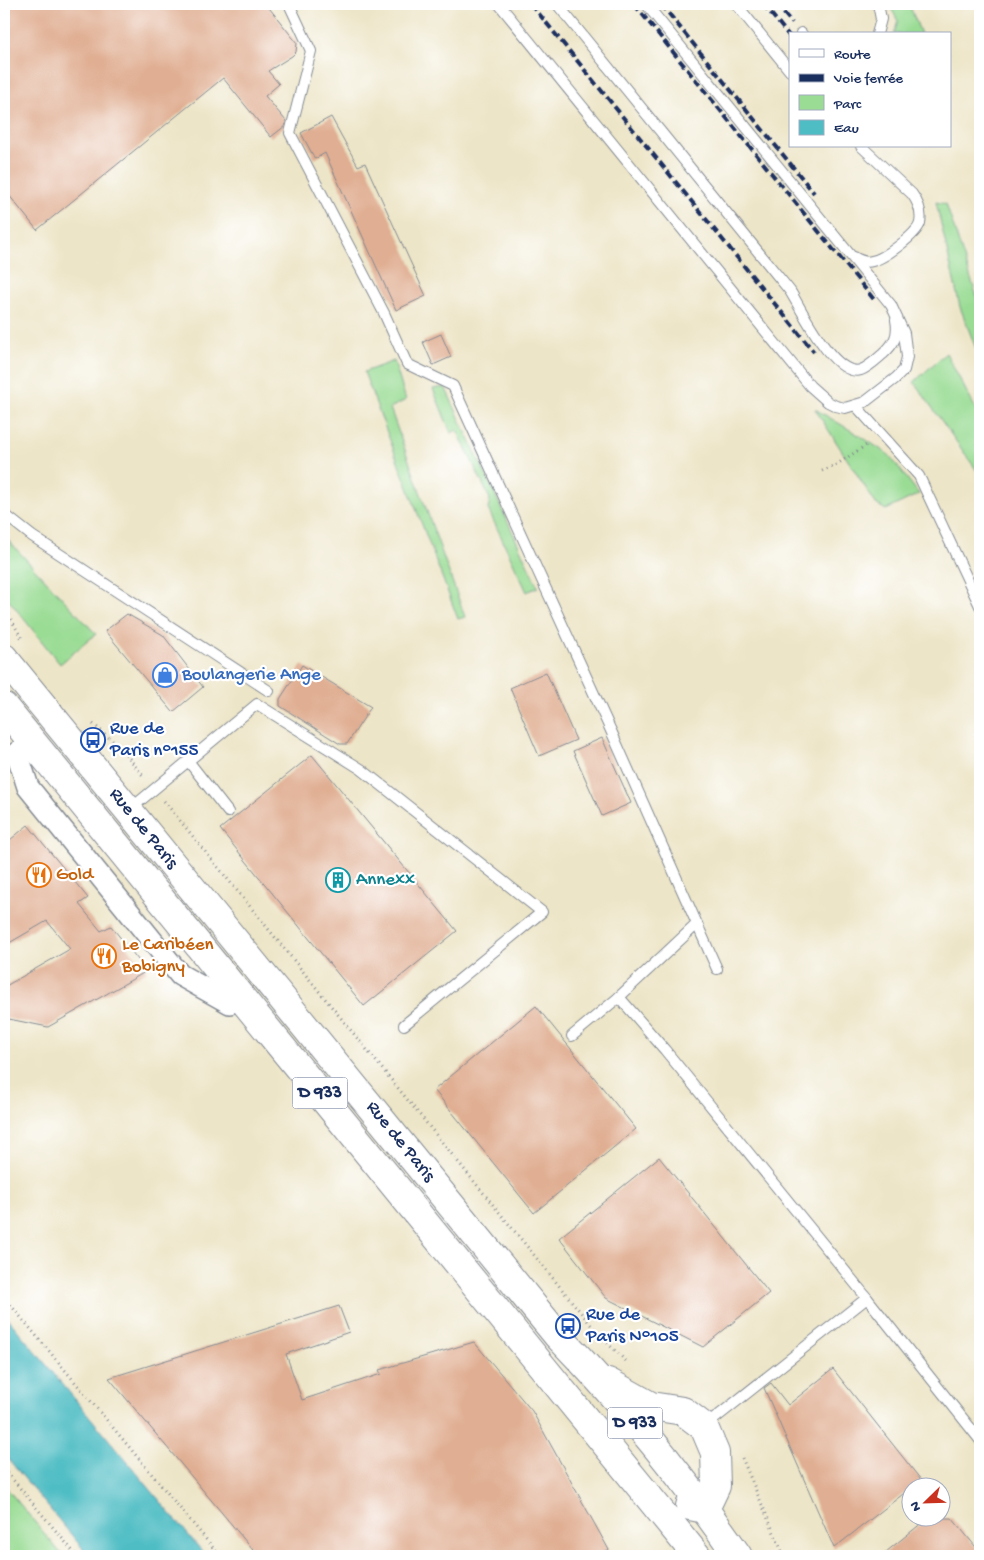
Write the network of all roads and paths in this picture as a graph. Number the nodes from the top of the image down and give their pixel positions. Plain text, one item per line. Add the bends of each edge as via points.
1 (289, 4) edge
2 (498, 4) edge
3 (557, 4) edge
4 (646, 4) edge
5 (736, 4) edge
6 (878, 4) edge
7 (878, 32) edge
8 (789, 70) edge
9 (863, 148) edge
10 (851, 255) junction
11 (894, 312) junction
12 (856, 406) junction
13 (854, 453) dead end
14 (822, 471) dead end
15 (4, 514) edge
16 (980, 606) edge
17 (4, 658) edge
18 (269, 691) dead end
19 (4, 707) edge
20 (88, 720) dead end
21 (32, 741) junction
22 (189, 762) junction
23 (155, 790) junction
24 (128, 810) junction
25 (228, 812) dead end
26 (697, 924) junction
27 (717, 969) dead end
28 (619, 997) junction
29 (230, 1003) dead end
30 (404, 1025) dead end
31 (572, 1036) dead end
32 (4, 1297) edge
33 (867, 1298) junction
34 (629, 1364) dead end
35 (548, 1373) junction
36 (596, 1375) junction
37 (704, 1427) junction
38 (980, 1440) edge
39 (740, 1455) dead end
40 (4, 1469) edge
41 (706, 1509) junction
42 (77, 1556) edge
43 (220, 1556) edge
44 (697, 1556) edge
45 (738, 1556) edge
46 (784, 1556) edge

1 - 26 lane via 310,50 290,133 384,313 407,364 453,386
2 - 12 lane via 810,386 836,406
3 - 11 lane via 790,291 820,342 840,364 847,369 862,370 890,348 896,335
4 - 10 lane
5 - 8 lane
6 - 7 lane via 882,19
9 - 10 lane via 912,194 919,208 920,223 915,233 873,261 859,260
10 - 11 lane
11 - 12 lane via 906,341 906,366 885,388
12 - 16 lane via 919,476
13 - 14 path
15 - 18 lane via 32,536
17 - 24 main road, Rue de Paris / D 933
19 - 21 main road, Rue de Paris / D 933
20 - 23 path via 121,748
21 - 29 street via 17,753 28,786 180,975
21 - 35 main road, Rue de Paris / D 933
22 - 23 lane
22 - 25 lane
22 - 30 lane via 257,704 362,769 542,912
23 - 24 lane
23 - 34 path via 600,1336
24 - 36 main road, Rue de Paris / D 933 via 557,1335
26 - 27 lane
26 - 28 lane
28 - 31 lane
28 - 33 lane
32 - 43 path
33 - 37 lane
33 - 38 lane
35 - 41 main road via 609,1416 681,1504
35 - 44 main road, Rue de Paris / D 933
36 - 37 main road via 651,1406 683,1412
36 - 41 main road, Rue de Paris / D 933
37 - 41 main road via 715,1453 716,1486
39 - 46 path
40 - 42 path
41 - 45 main road, Rue de Paris / D 933

